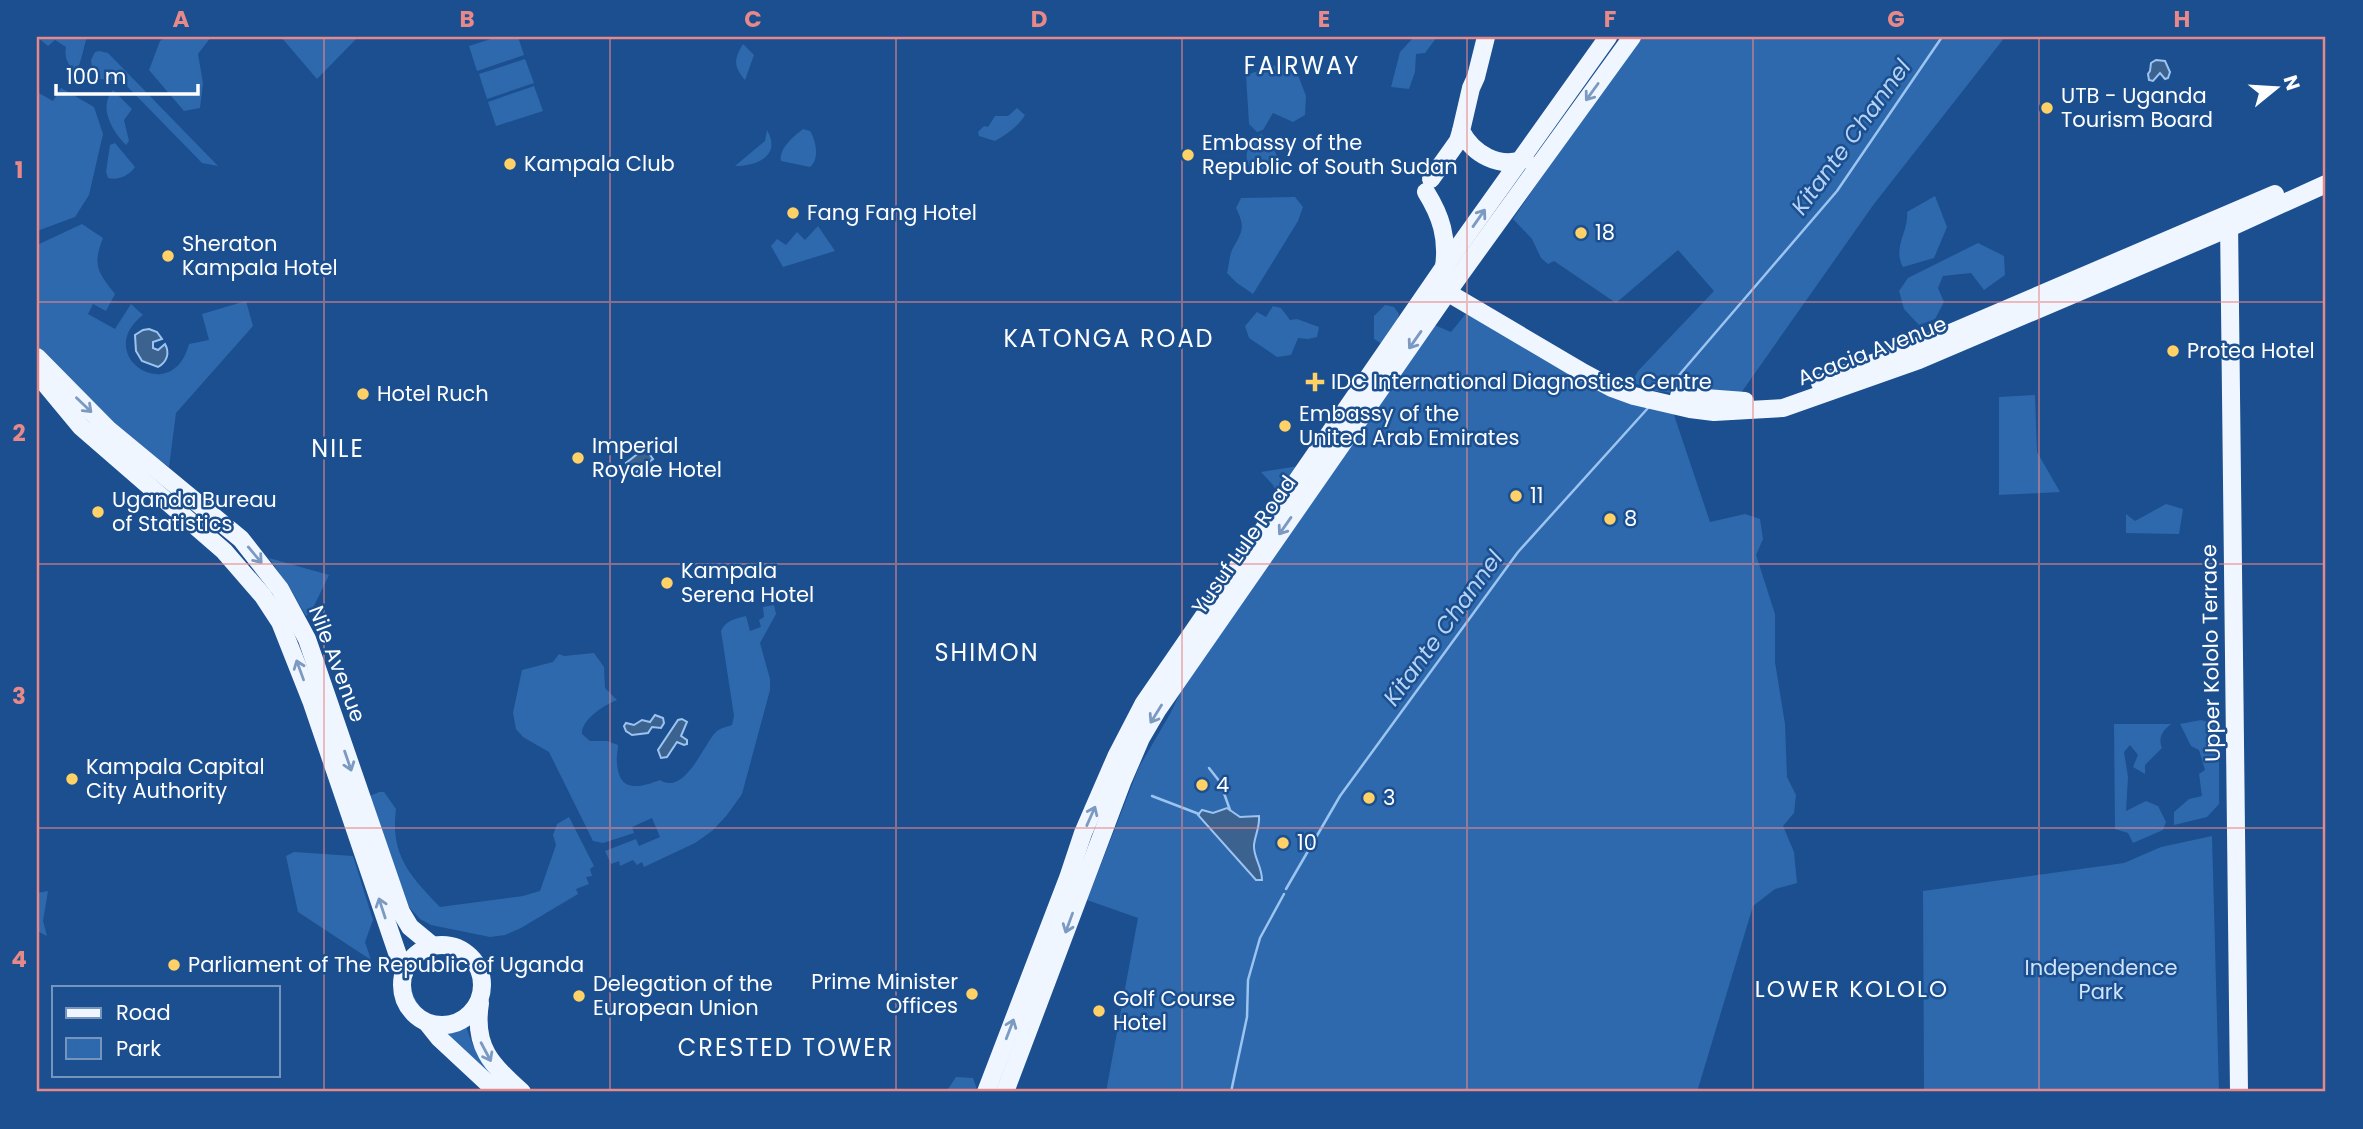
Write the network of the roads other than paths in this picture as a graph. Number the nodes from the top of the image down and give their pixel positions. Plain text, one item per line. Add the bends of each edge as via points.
1 (1486, 37) edge
2 (1608, 37) edge
3 (1632, 37) edge
4 (1476, 77) junction
5 (1461, 131) junction
6 (1556, 142) junction
7 (1523, 155) junction
8 (1493, 161) junction
9 (2326, 171) edge
10 (2326, 184) edge
11 (1502, 187) junction
12 (2229, 221) junction
13 (1444, 280) junction
14 (37, 356) edge
15 (37, 374) edge
16 (1076, 880) junction
17 (433, 946) junction
18 (404, 973) junction
19 (480, 1000) junction
20 (427, 1023) junction
21 (497, 1092) edge
22 (522, 1092) edge
23 (986, 1092) edge
24 (1005, 1092) edge
25 (2239, 1092) edge

1 - 4 main road
2 - 7 main road, Yusuf Lule Road
3 -> 6 main road, Yusuf Lule Road
4 - 5 main road
4 - 7 main road via 1479,85 1472,128 1476,138 1499,154
5 - 8 main road via 1472,147
5 - 13 main road via 1429,186 1445,234
6 - 7 main road
6 - 13 main road, Yusuf Lule Road
7 - 8 main road
7 - 11 main road, Yusuf Lule Road
8 - 11 main road
9 - 12 main road, Acacia Avenue
10 - 12 main road, Acacia Avenue
13 -> 11 main road, Yusuf Lule Road
12 - 13 main road, Acacia Avenue via 1779,398 1744,401 1678,396 1647,388 1576,359
12 - 25 main road, Upper Kololo Terrace
13 - 16 main road, Yusuf Lule Road via 1260,548 1144,702 1129,748 1083,833
14 -> 17 main road, Nile Avenue via 110,430 241,539 280,589 307,639 401,912 410,927
18 -> 15 main road, Nile Avenue via 296,658 274,613 224,551 81,427
23 -> 16 main road, Yusuf Lule Road
16 -> 24 main road, Yusuf Lule Road
17 - 18 main road via 417,954
17 - 19 main road via 450,945 471,956 482,977
18 - 20 main road via 404,998 413,1013
19 - 20 main road via 458,1022 443,1026
19 -> 22 main road via 477,1020 482,1046 492,1063
20 - 21 main road

